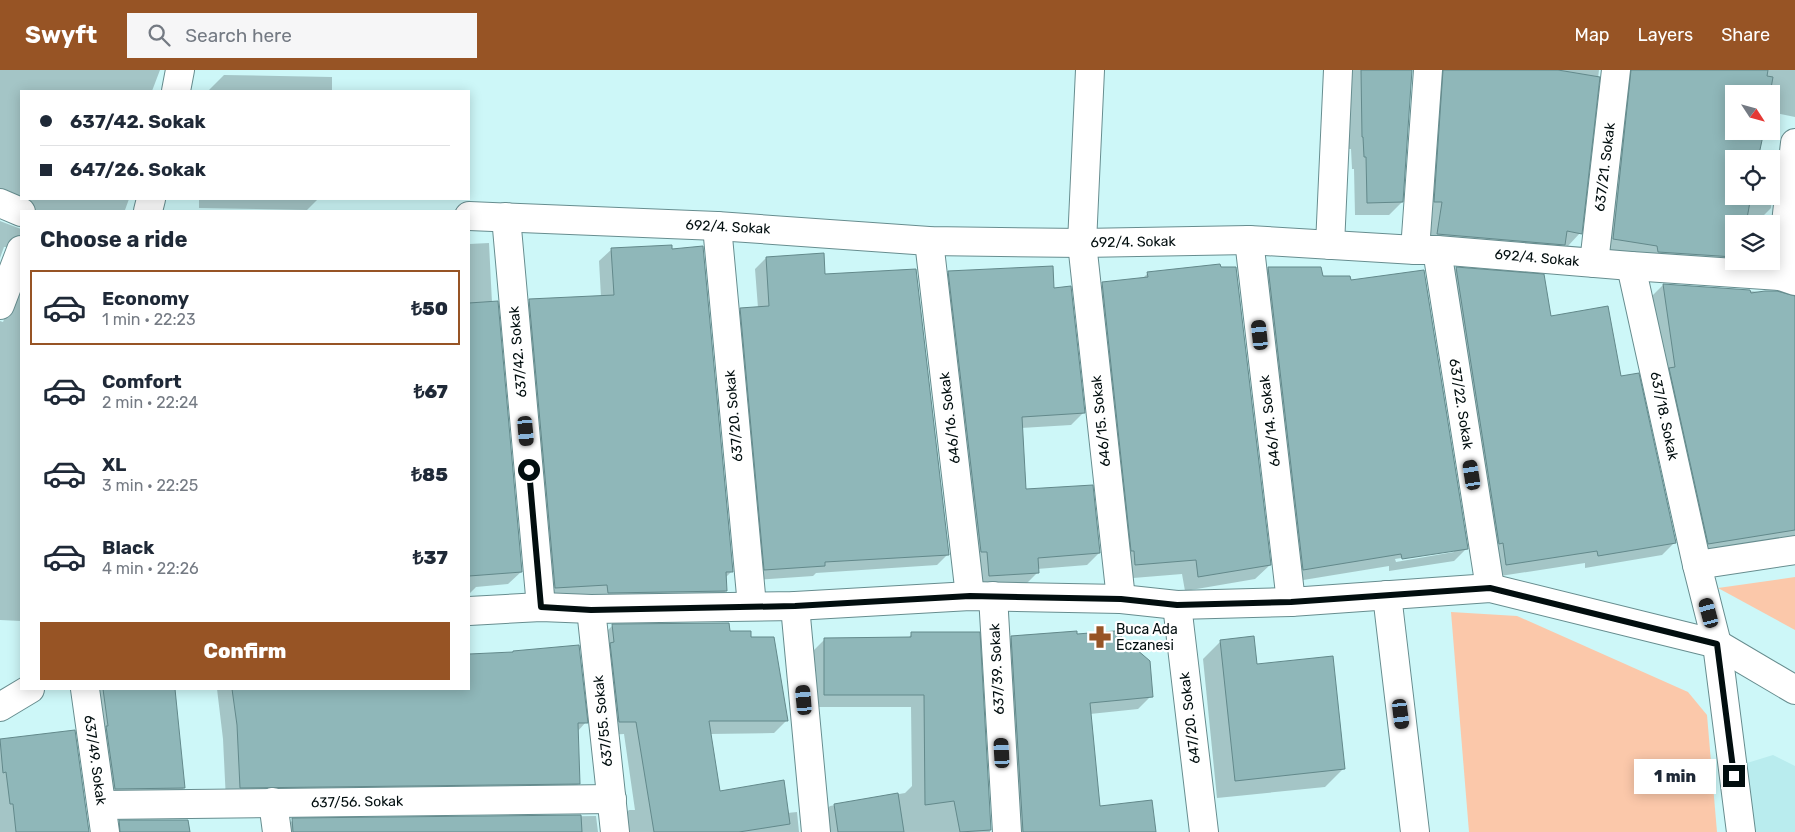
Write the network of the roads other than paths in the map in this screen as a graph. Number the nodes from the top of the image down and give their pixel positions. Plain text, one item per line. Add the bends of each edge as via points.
1 (180, 70) edge
2 (1090, 70) edge
3 (1338, 70) edge
4 (1428, 70) edge
5 (1616, 70) edge
6 (176, 90) edge
7 (1795, 143) edge
8 (0, 203) edge
9 (20, 212) edge
10 (470, 216) edge
11 (506, 217) junction
12 (717, 226) junction
13 (1249, 240) junction
14 (930, 241) junction
15 (1082, 243) junction
16 (1330, 245) junction
17 (1426, 250) junction
18 (20, 253) edge
19 (1594, 263) junction
20 (1631, 266) junction
21 (1788, 279) edge
22 (0, 305) edge
23 (1795, 550) edge
24 (1697, 565) junction
25 (1490, 588) junction
26 (1387, 595) junction
27 (982, 596) junction
28 (1121, 599) junction
29 (1291, 602) junction
30 (1177, 605) junction
31 (752, 606) junction
32 (795, 606) junction
33 (541, 607) junction
34 (591, 610) junction
35 (470, 611) edge
36 (1717, 644) junction
37 (28, 690) edge
38 (85, 690) edge
39 (1795, 690) edge
40 (0, 707) edge
41 (612, 799) junction
42 (273, 802) junction
43 (102, 805) junction
44 (105, 832) edge
45 (277, 832) edge
46 (615, 832) edge
47 (816, 832) edge
48 (1007, 832) edge
49 (1204, 832) edge
50 (1416, 832) edge
51 (1741, 832) edge

1 - 6 street
2 - 15 street, 646/15. Sokak
3 - 16 street
4 - 17 street, 637/22. Sokak
5 - 19 street, 637/21. Sokak
7 - 21 street
8 - 9 street
10 - 11 street, 692/4. Sokak
11 - 12 street, 692/4. Sokak
11 - 33 street, 637/42. Sokak
12 - 14 street, 692/4. Sokak
12 - 31 street, 637/20. Sokak
13 - 15 street, 692/4. Sokak
13 - 16 street, 692/4. Sokak
13 - 29 street, 646/14. Sokak
14 - 15 street, 692/4. Sokak
14 - 27 street, 646/16. Sokak
15 - 28 street, 646/15. Sokak
16 - 17 street, 692/4. Sokak
17 - 19 street, 692/4. Sokak
17 - 25 street, 637/22. Sokak
18 - 22 street
19 - 20 street, 692/4. Sokak
20 - 21 street, 692/4. Sokak
20 - 24 street, 637/18. Sokak
23 - 24 street
24 - 36 street, 637/18. Sokak
25 - 26 street
25 - 36 street
26 - 29 street
26 - 50 street
27 - 28 street
27 - 32 street
27 - 48 street, 637/39. Sokak
28 - 30 street
29 - 30 street
30 - 49 street, 647/20. Sokak
31 - 32 street
31 - 34 street
32 - 47 street
33 - 34 street
33 - 35 street
34 - 41 street, 637/55. Sokak
36 - 39 street
36 - 51 street, 637/18. Sokak
37 - 40 street
38 - 43 street, 637/49. Sokak
41 - 42 street, 637/56. Sokak
41 - 46 street, 637/55. Sokak
42 - 43 street, 637/56. Sokak
42 - 45 street
43 - 44 street, 637/49. Sokak

